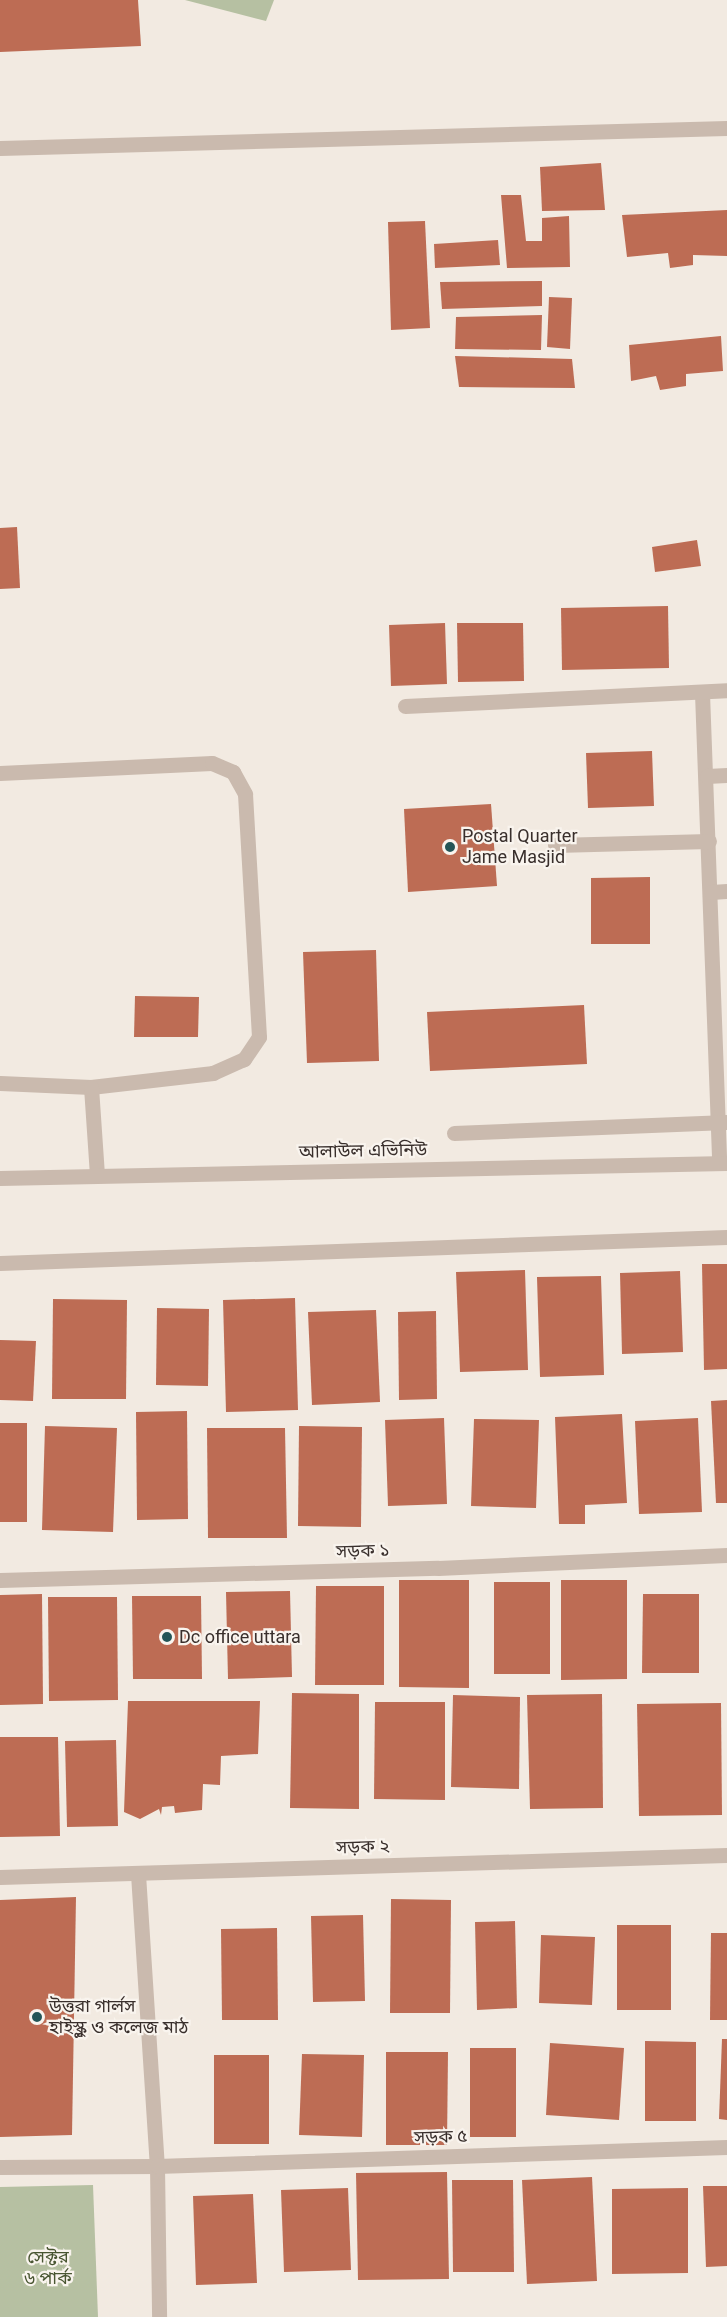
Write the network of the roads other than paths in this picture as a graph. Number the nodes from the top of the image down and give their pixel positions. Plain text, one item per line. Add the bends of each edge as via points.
1 (727, 128) edge
2 (0, 148) edge
3 (727, 690) edge
4 (702, 693) junction
5 (405, 706) dead end
6 (0, 773) edge
7 (727, 775) edge
8 (707, 776) junction
9 (710, 841) junction
10 (555, 845) dead end
11 (727, 891) edge
12 (711, 892) junction
13 (721, 1022) edge
14 (0, 1083) edge
15 (91, 1087) junction
16 (723, 1122) edge
17 (454, 1132) dead end
18 (723, 1163) edge
19 (97, 1175) junction
20 (0, 1178) edge
21 (727, 1237) edge
22 (0, 1263) edge
23 (727, 1555) edge
24 (0, 1580) edge
25 (727, 1855) edge
26 (138, 1874) junction
27 (0, 1877) edge
28 (727, 2147) edge
29 (157, 2166) junction
30 (0, 2167) edge
31 (159, 2317) edge

1 - 2 street
3 - 4 street
4 - 5 street
4 - 8 street
6 - 15 street via 212,763 233,772 246,794 259,1037 244,1059 213,1073
7 - 8 street
8 - 9 street
9 - 10 street
9 - 12 street
11 - 12 street
12 - 13 street
13 - 16 street
14 - 15 street
15 - 19 street
16 - 17 street
16 - 18 street
18 - 19 street, আলাউল এভিনিউ
19 - 20 street, আলাউল এভিনিউ
21 - 22 street
23 - 24 street, সড়ক ১ via 438,1568
25 - 26 street, সড়ক ২
26 - 27 street, সড়ক ২
26 - 29 street
28 - 29 street, সড়ক ৫
29 - 30 street, সড়ক ৫
29 - 31 street

